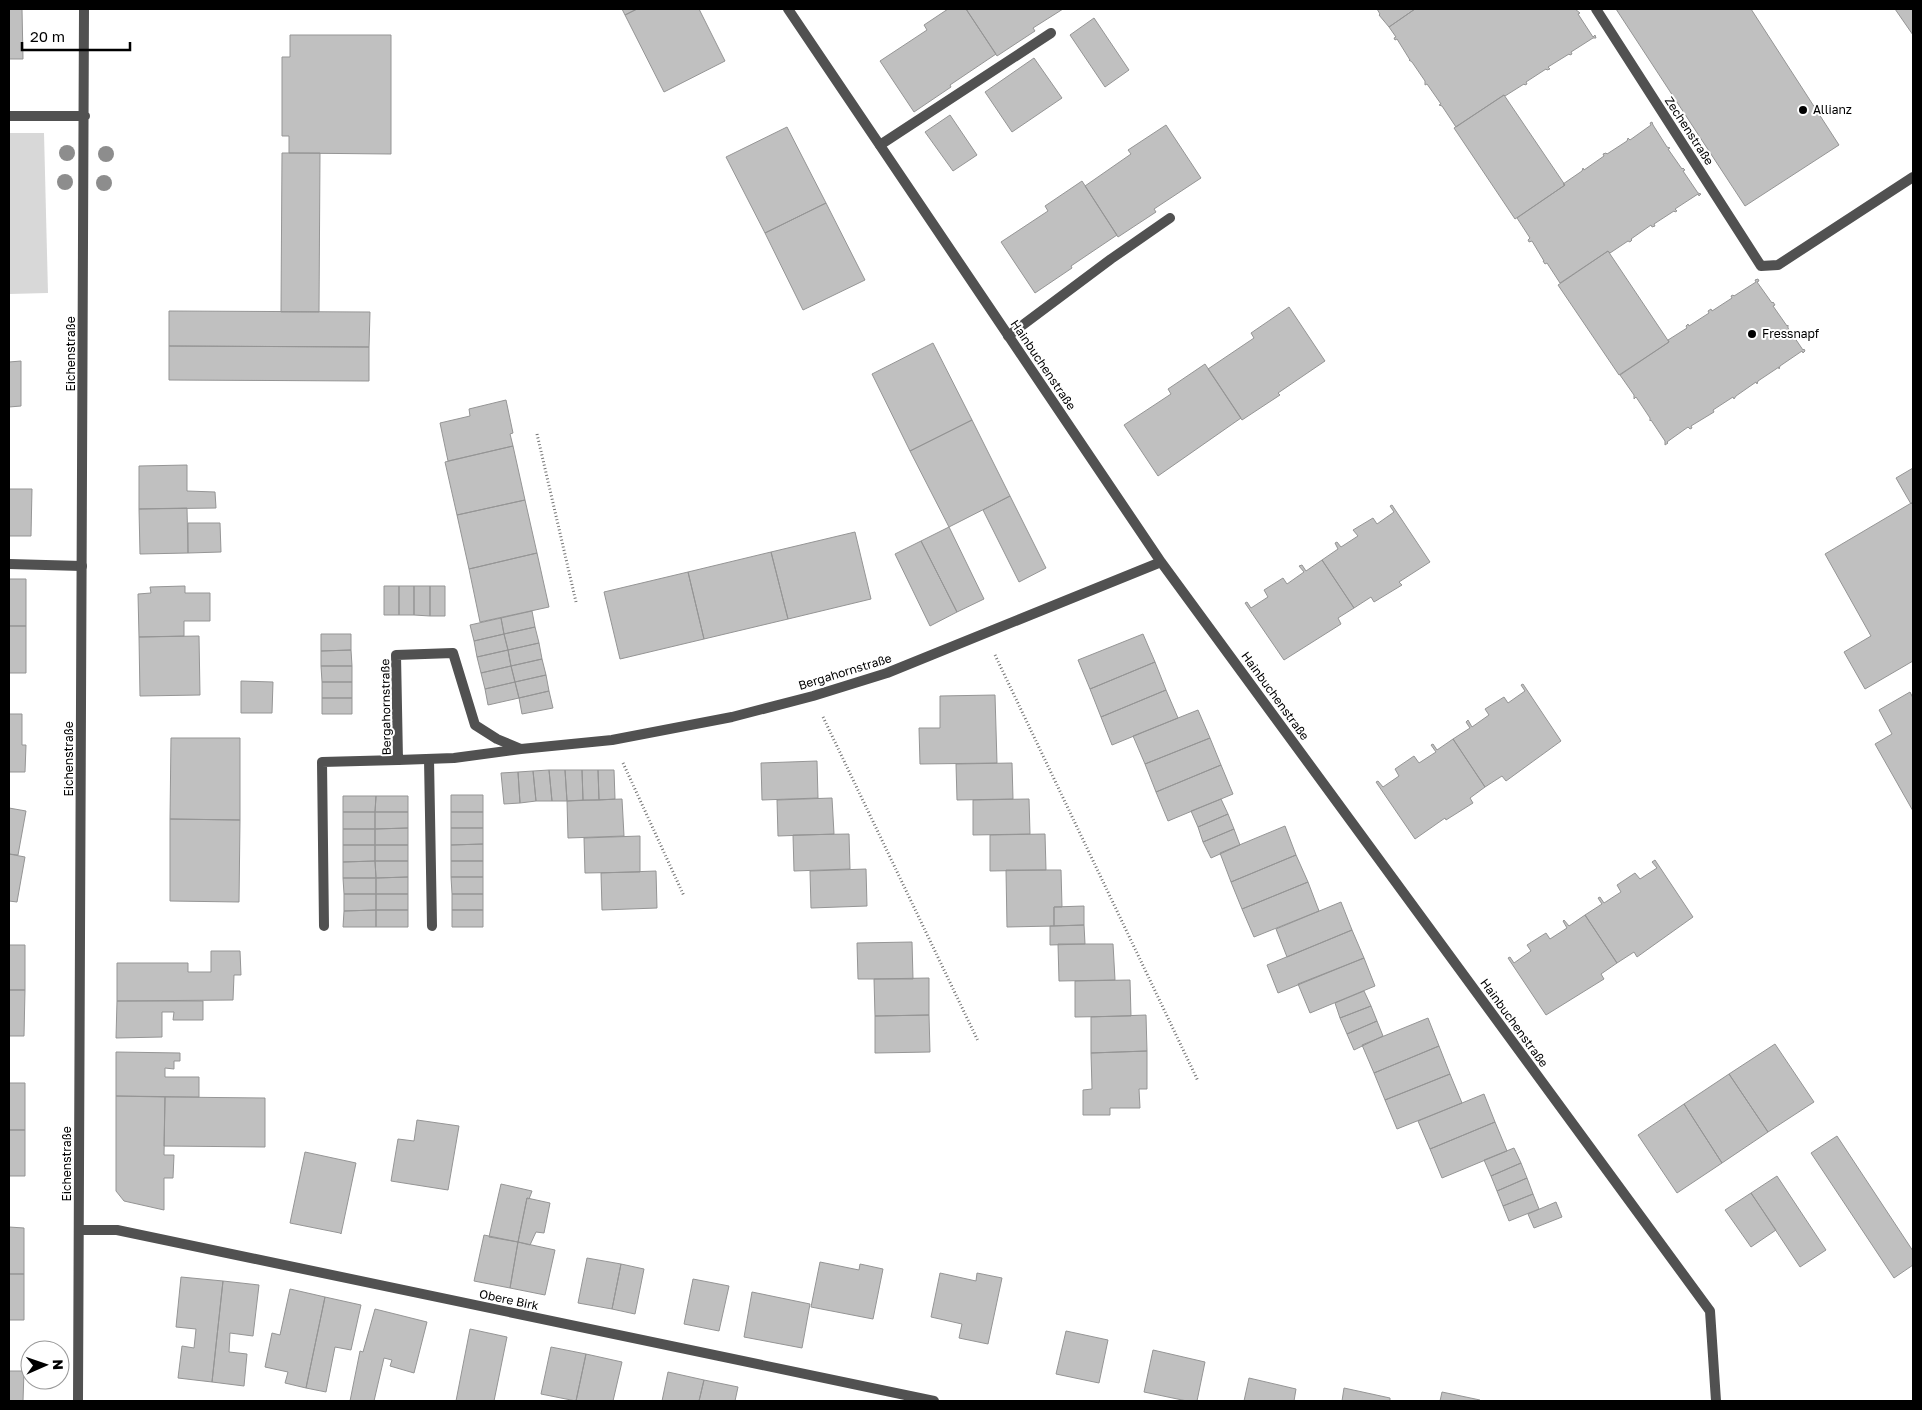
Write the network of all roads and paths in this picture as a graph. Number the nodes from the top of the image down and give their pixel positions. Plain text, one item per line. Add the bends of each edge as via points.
1 (84, 9) edge
2 (788, 9) edge
3 (1596, 9) edge
4 (1051, 33) dead end
5 (9, 116) edge
6 (85, 116) junction
7 (880, 145) junction
8 (1913, 177) edge
9 (1170, 218) dead end
10 (1008, 336) junction
11 (537, 434) dead end
12 (1161, 562) junction
13 (9, 564) edge
14 (82, 566) junction
15 (576, 602) dead end
16 (985, 634) junction
17 (813, 696) junction
18 (612, 740) junction
19 (521, 749) junction
20 (429, 759) junction
21 (398, 760) junction
22 (684, 896) dead end
23 (324, 926) dead end
24 (432, 926) dead end
25 (978, 1041) dead end
26 (1198, 1081) dead end
27 (79, 1230) junction
28 (78, 1401) edge
29 (934, 1401) edge
30 (1716, 1401) edge

1 - 6 street, Eichenstraße
2 - 7 street, Hainbuchenstraße
3 - 8 street, Zechenstraße via 1761,266 1778,265
4 - 7 street
5 - 6 street
6 - 14 street, Eichenstraße
7 - 10 street, Hainbuchenstraße
9 - 10 street
10 - 12 street, Hainbuchenstraße
11 - 15 path
12 - 16 street, Bergahornstraße
12 - 30 street, Hainbuchenstraße via 1710,1312
13 - 14 street
14 - 27 street, Eichenstraße
16 - 17 street, Bergahornstraße via 887,673
16 - 26 path
17 - 18 street, Bergahornstraße via 732,717
17 - 25 path
18 - 19 street, Bergahornstraße
18 - 22 path
19 - 20 street, Bergahornstraße
19 - 21 street, Bergahornstraße via 496,739 475,725 453,653 396,655
20 - 21 street, Bergahornstraße
20 - 24 street
21 - 23 street via 322,762
27 - 28 street, Eichenstraße
27 - 29 street, Obere Birk via 117,1230

